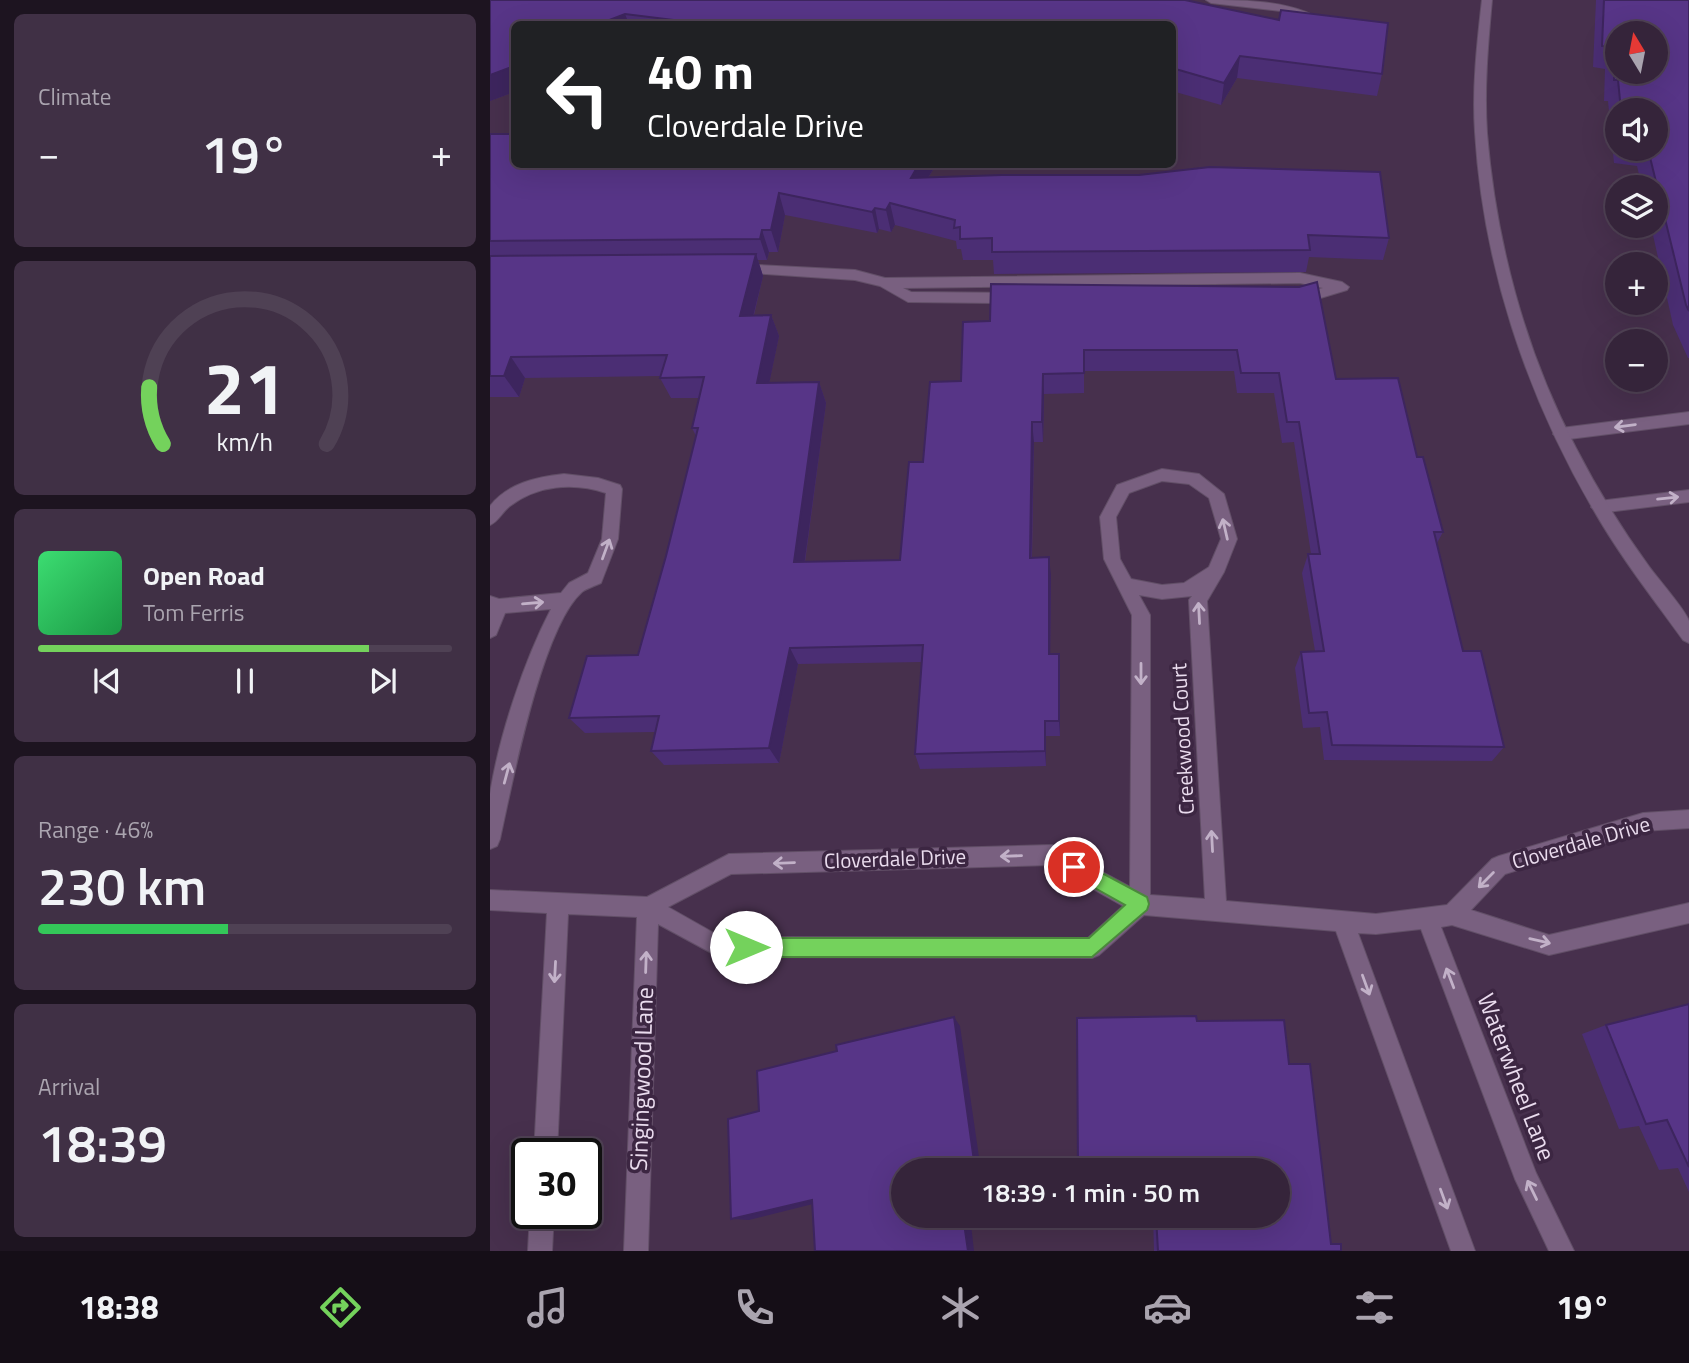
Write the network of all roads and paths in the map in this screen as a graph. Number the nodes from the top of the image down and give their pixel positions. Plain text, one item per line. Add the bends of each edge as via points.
1 (1211, 0) edge
2 (1487, 0) edge
3 (1303, 27) edge
4 (726, 269) edge
5 (885, 283) junction
6 (1689, 418) edge
7 (1561, 434) junction
8 (1689, 496) edge
9 (1599, 507) junction
10 (490, 518) edge
11 (1216, 572) junction
12 (1126, 585) junction
13 (567, 600) junction
14 (494, 605) edge
15 (490, 630) edge
16 (1689, 635) edge
17 (1689, 819) edge
18 (490, 839) edge
19 (490, 900) edge
20 (558, 904) junction
21 (1140, 904) junction
22 (648, 907) junction
23 (1216, 909) junction
24 (1689, 913) edge
25 (1452, 915) junction
26 (1427, 918) junction
27 (1343, 921) junction
28 (546, 1138) edge
29 (541, 1229) edge
30 (540, 1251) edge
31 (636, 1251) edge
32 (1463, 1251) edge
33 (1562, 1251) edge

1 - 3 street via 1301,10 1330,30
2 - 7 street via 1482,32 1482,159 1493,235 1521,334
4 - 5 street via 855,275
5 - 5 street via 908,297 1294,301 1342,287 1300,278
6 -> 7 street
7 - 9 street
9 -> 8 street
9 - 16 street
13 -> 10 street via 576,587 595,578 610,539 614,489 591,479 525,486 499,503
11 - 12 street via 1187,590 1162,592
11 -> 12 street, Creekwood Court via 1229,539 1216,494 1193,478 1162,475 1122,489 1108,517 1112,559
23 -> 11 street, Creekwood Court via 1198,600
12 -> 21 street, Creekwood Court via 1141,615
14 -> 13 street
18 -> 13 street via 532,675 548,627
14 - 15 street
17 -> 25 street, Cloverdale Drive via 1643,822 1499,866
19 - 20 street, Cloverdale Drive
20 - 22 street, Cloverdale Drive
20 -> 28 street
21 -> 22 street, Cloverdale Drive via 1052,855 729,864
21 - 22 street, Cloverdale Drive via 1092,947 719,947
21 - 23 street, Cloverdale Drive
31 -> 22 street, Singingwood Lane
23 - 27 street, Cloverdale Drive
25 -> 24 street, Cloverdale Drive via 1549,945
25 - 26 street, Cloverdale Drive
26 - 27 street, Cloverdale Drive via 1376,924
33 -> 26 street, Waterwheel Lane via 1527,1179
27 -> 32 street
29 - 30 street

